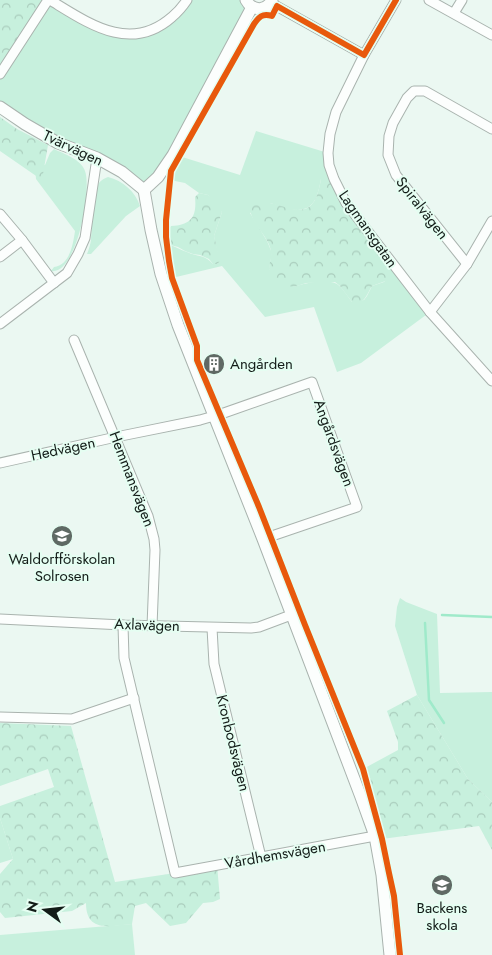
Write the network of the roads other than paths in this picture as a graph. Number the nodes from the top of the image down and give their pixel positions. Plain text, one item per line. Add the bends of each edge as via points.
1 (49, 0) edge
2 (187, 0) edge
3 (396, 0) edge
4 (429, 0) edge
5 (462, 0) edge
6 (272, 2) edge
7 (249, 4) edge
8 (454, 13) junction
9 (492, 35) edge
10 (364, 56) junction
11 (0, 74) edge
12 (0, 108) edge
13 (492, 129) edge
14 (97, 158) junction
15 (144, 190) junction
16 (0, 214) edge
17 (492, 221) edge
18 (22, 240) junction
19 (0, 257) edge
20 (467, 264) junction
21 (54, 282) junction
22 (430, 312) junction
23 (0, 324) edge
24 (74, 340) dead end
25 (492, 381) edge
26 (214, 416) junction
27 (116, 437) junction
28 (0, 462) edge
29 (263, 539) junction
30 (291, 615) junction
31 (0, 619) edge
32 (123, 625) junction
33 (152, 626) junction
34 (212, 628) junction
35 (134, 698) junction
36 (0, 717) edge
37 (375, 836) junction
38 (261, 856) junction
39 (390, 955) edge

1 - 2 street via 89,24 124,34 160,26 172,18
1 - 11 street
3 - 10 street, Lagmansgatan
4 - 8 street
5 - 8 street
6 - 7 street via 262,9
6 - 10 street
7 - 15 street via 173,155
8 - 9 street
10 - 22 street, Lagmansgatan via 336,112 330,134 329,165 346,203
12 - 14 street, Tvärvägen via 58,143
13 - 20 street, Spiralvägen via 425,91 414,91 407,98 389,136 388,155 396,175
14 - 15 street, Tvärvägen
14 - 21 street via 85,238 67,274
15 - 26 street via 161,274
16 - 18 street
17 - 20 street
18 - 19 street
18 - 21 street
20 - 22 street
21 - 23 street
22 - 25 street, Lagmansgatan
24 - 27 street, Hemmansvägen
26 - 27 street, Hedvägen
26 - 29 street
26 - 29 street, Angårdsvägen via 312,382 357,507
27 - 28 street, Hedvägen
27 - 33 street, Hemmansvägen via 154,539
29 - 30 street
30 - 34 street, Axlavägen via 255,628
30 - 37 street
31 - 32 street, Axlavägen
32 - 33 street, Axlavägen
32 - 35 street via 124,652
33 - 34 street, Axlavägen
34 - 38 street, Kronbodsvägen via 214,664
35 - 36 street via 72,719
35 - 38 street, Vårdhemsvägen via 175,873
37 - 38 street, Vårdhemsvägen
37 - 39 street

